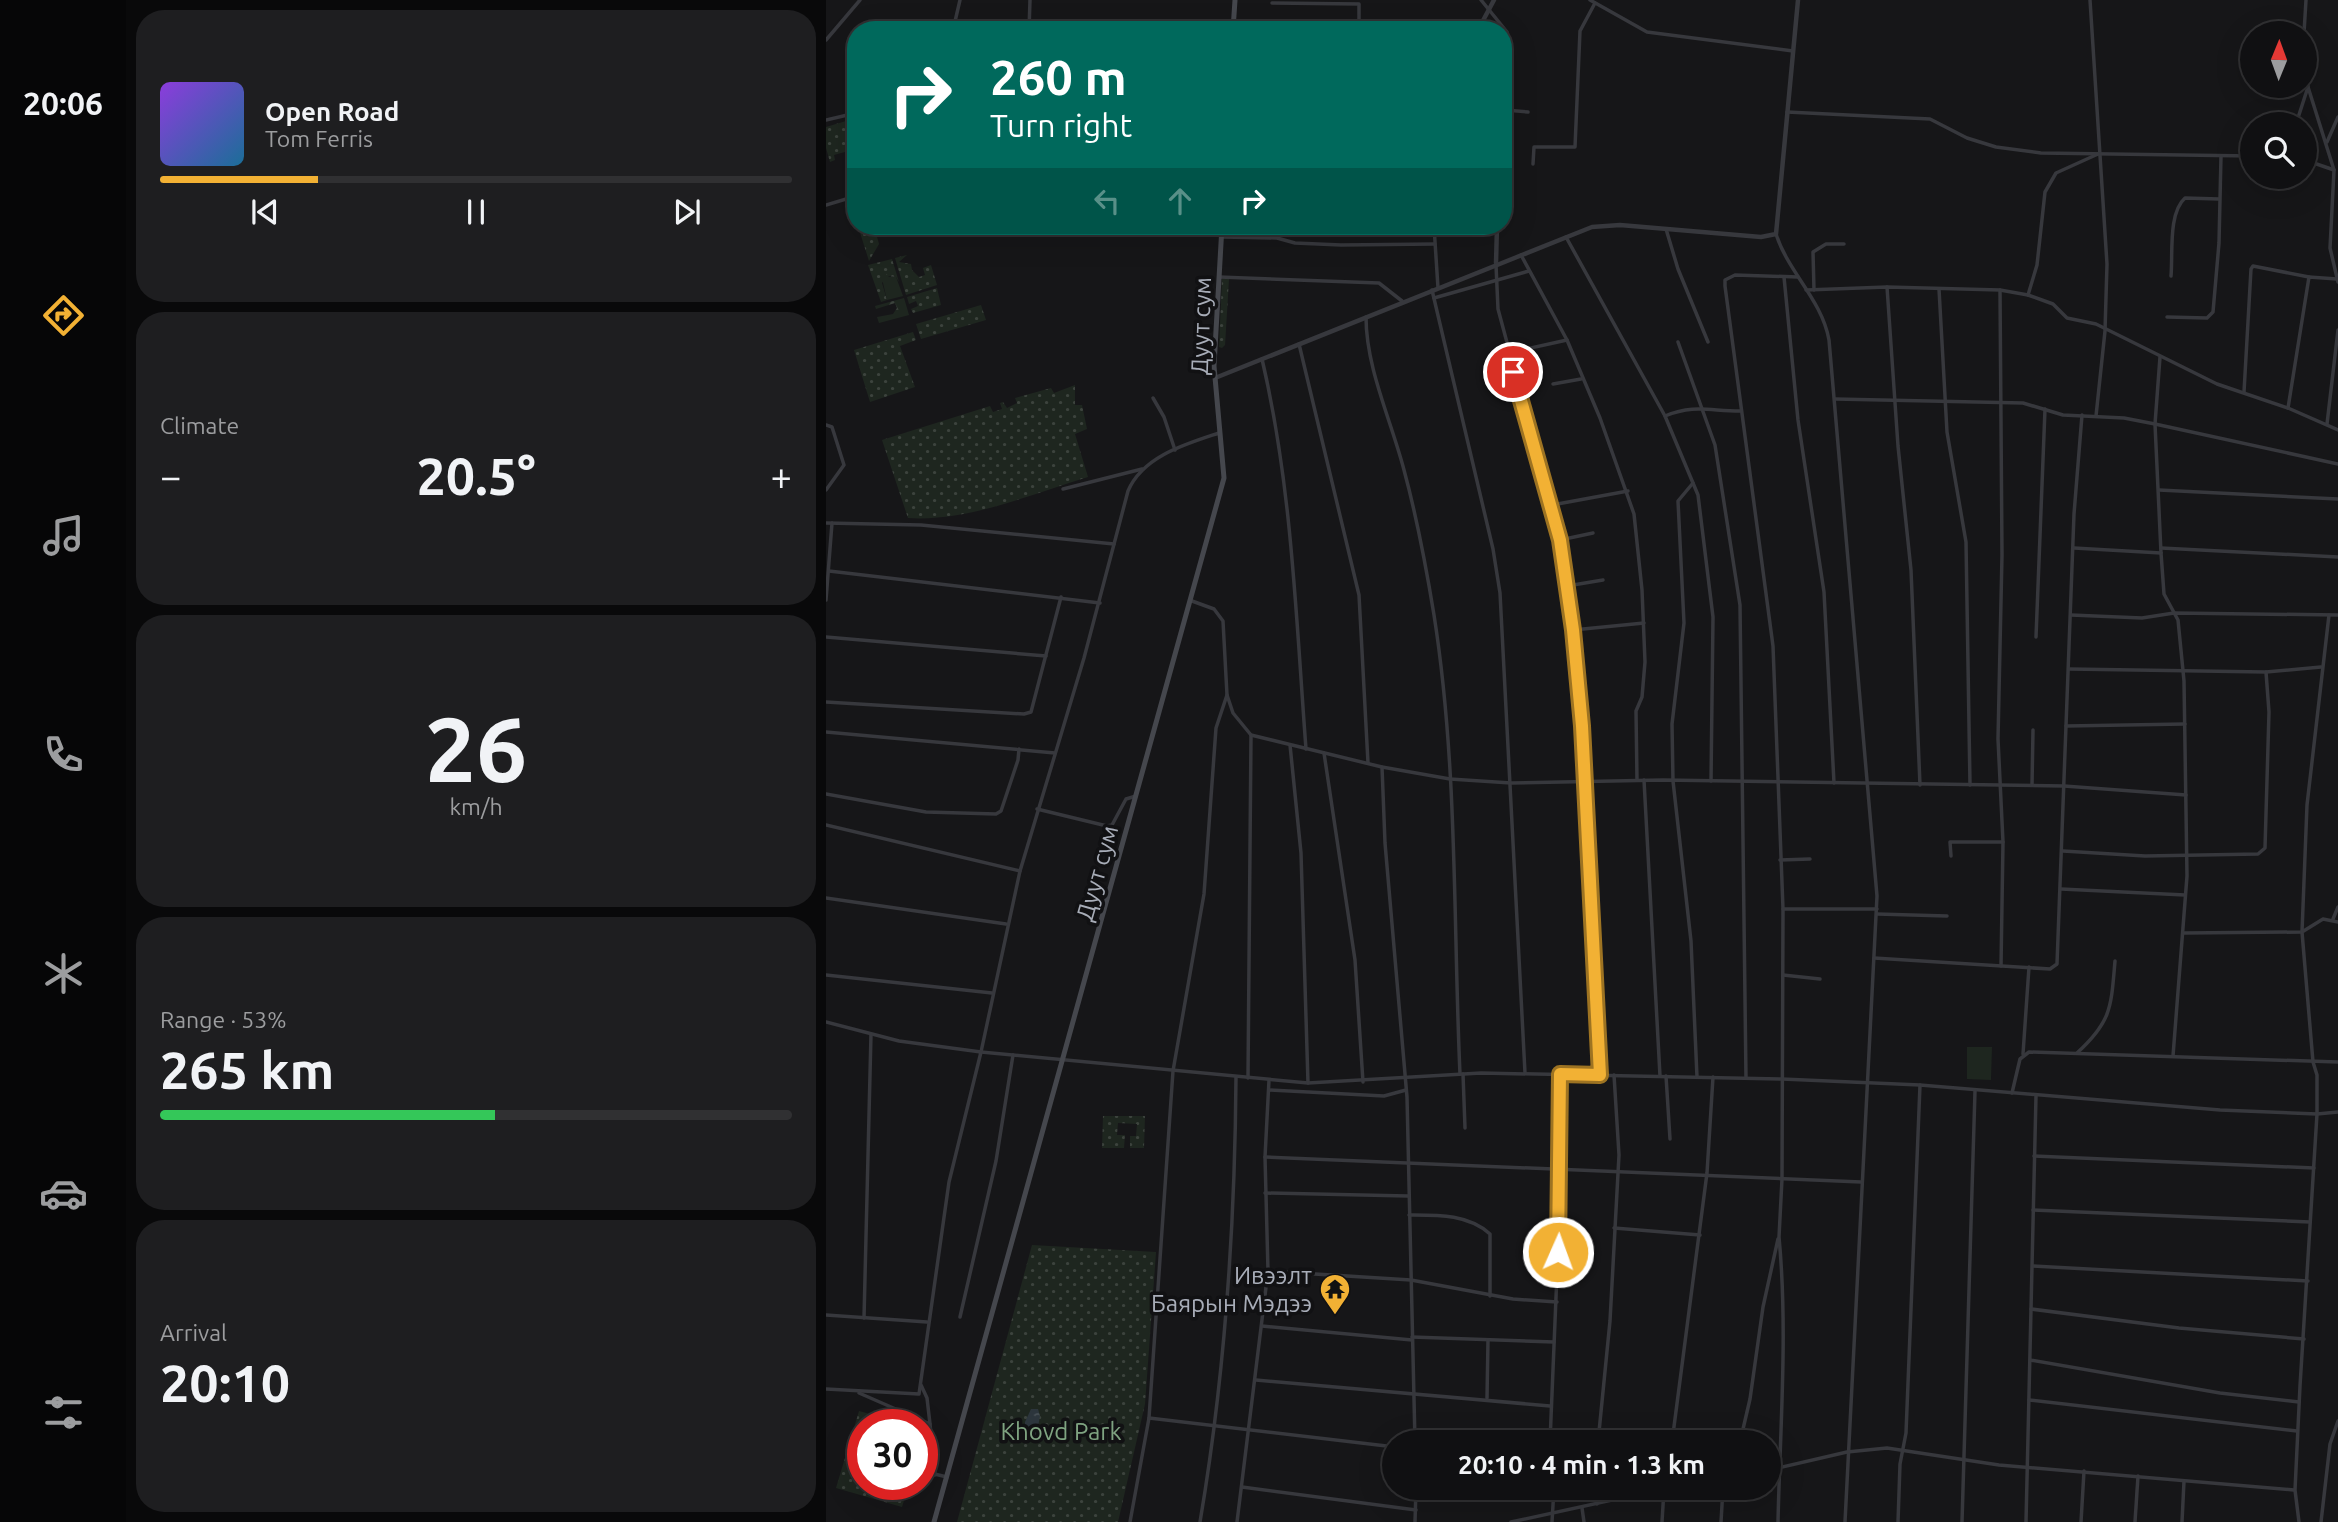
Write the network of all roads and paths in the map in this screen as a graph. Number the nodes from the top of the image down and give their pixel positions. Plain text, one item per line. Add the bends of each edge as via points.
1 (860, 0) edge
2 (960, 0) edge
3 (1030, 0) edge
4 (1235, 0) edge
5 (1481, 0) edge
6 (1494, 0) edge
7 (1590, 0) edge
8 (1798, 0) edge
9 (2090, 0) edge
10 (2306, 0) edge
11 (1272, 3) dead end
12 (1595, 3) junction
13 (1489, 9) junction
14 (955, 21) edge
15 (1029, 21) edge
16 (1234, 21) edge
17 (1359, 21) edge
18 (1483, 21) edge
19 (1498, 21) edge
20 (2305, 21) edge
21 (826, 40) edge
22 (1793, 51) junction
23 (2311, 98) edge
24 (1512, 111) edge
25 (1787, 111) junction
26 (1528, 112) dead end
27 (847, 115) edge
28 (2338, 117) edge
29 (826, 120) edge
30 (2326, 144) junction
31 (2102, 152) junction
32 (2221, 155) junction
33 (2240, 156) edge
34 (1533, 164) dead end
35 (2317, 164) edge
36 (2333, 170) junction
37 (847, 199) edge
38 (2220, 199) junction
39 (826, 205) edge
40 (1666, 229) junction
41 (1776, 234) junction
42 (1434, 235) edge
43 (1497, 235) edge
44 (1565, 236) junction
45 (1222, 237) joint
46 (1435, 244) junction
47 (1844, 244) dead end
48 (1520, 254) junction
49 (1496, 263) junction
50 (1529, 271) junction
51 (2171, 276) dead end
52 (1219, 277) junction
53 (1784, 277) junction
54 (1798, 277) junction
55 (2309, 277) junction
56 (1498, 279) junction
57 (2338, 281) edge
58 (1887, 287) junction
59 (1939, 288) junction
60 (1435, 289) junction
61 (1806, 290) junction
62 (1814, 290) junction
63 (2000, 290) junction
64 (2028, 295) junction
65 (1434, 298) junction
66 (1402, 301) junction
67 (1366, 317) junction
68 (2167, 317) dead end
69 (2338, 330) edge
70 (2105, 331) junction
71 (1567, 340) junction
72 (1678, 342) dead end
73 (1708, 342) dead end
74 (1299, 344) junction
75 (1508, 353) junction
76 (2161, 357) junction
77 (1262, 359) junction
78 (1215, 378) junction
79 (1581, 379) junction
80 (1553, 384) dead end
81 (2244, 392) junction
82 (1153, 398) dead end
83 (1835, 399) junction
84 (1894, 401) junction
85 (1945, 403) junction
86 (1999, 403) junction
87 (1699, 408) junction
88 (2288, 408) junction
89 (2045, 409) junction
90 (1740, 411) junction
91 (2082, 415) junction
92 (1665, 416) junction
93 (2096, 416) junction
94 (2155, 424) junction
95 (2327, 424) junction
96 (826, 425) edge
97 (2338, 430) edge
98 (1222, 432) junction
99 (1175, 450) junction
100 (2338, 464) edge
101 (1145, 467) junction
102 (1693, 483) junction
103 (1063, 489) dead end
104 (2159, 490) junction
105 (826, 491) edge
106 (1628, 491) junction
107 (2338, 499) edge
108 (1552, 505) junction
109 (826, 523) edge
110 (832, 523) junction
111 (1593, 533) dead end
112 (1560, 540) junction
113 (1114, 544) junction
114 (2074, 548) junction
115 (2161, 550) junction
116 (2338, 557) edge
117 (829, 571) junction
118 (1603, 580) dead end
119 (1567, 587) junction
120 (1061, 597) junction
121 (826, 600) edge
122 (1192, 601) junction
123 (1100, 603) junction
124 (2174, 613) junction
125 (2071, 615) junction
126 (2329, 615) junction
127 (2338, 615) edge
128 (1644, 623) junction
129 (1573, 630) junction
130 (826, 637) edge
131 (2036, 637) dead end
132 (1046, 656) junction
133 (2321, 667) junction
134 (2069, 669) junction
135 (2181, 670) junction
136 (2266, 672) junction
137 (1227, 695) junction
138 (826, 702) edge
139 (2185, 724) junction
140 (2066, 726) junction
141 (2033, 730) dead end
142 (826, 732) edge
143 (1251, 735) junction
144 (1290, 745) junction
145 (1019, 749) junction
146 (1306, 749) junction
147 (1055, 753) junction
148 (1324, 753) junction
149 (1368, 763) junction
150 (1382, 767) junction
151 (1450, 779) junction
152 (1584, 780) junction
153 (1637, 780) junction
154 (1644, 780) junction
155 (1673, 781) junction
156 (1711, 781) junction
157 (1743, 782) junction
158 (1776, 782) junction
159 (1511, 783) junction
160 (1834, 784) junction
161 (1868, 784) junction
162 (1920, 785) junction
163 (1969, 785) junction
164 (2000, 785) junction
165 (2032, 785) junction
166 (2064, 786) junction
167 (826, 794) edge
168 (2186, 795) junction
169 (1137, 796) junction
170 (1037, 809) junction
171 (826, 825) edge
172 (2003, 842) junction
173 (2063, 851) junction
174 (1951, 856) dead end
175 (2187, 856) junction
176 (1810, 859) dead end
177 (1780, 860) junction
178 (1020, 871) junction
179 (2061, 889) junction
180 (2186, 895) junction
181 (826, 898) edge
182 (2338, 907) edge
183 (1783, 909) junction
184 (1877, 912) junction
185 (1947, 916) dead end
186 (2335, 921) edge
187 (1006, 924) junction
188 (2302, 932) junction
189 (2184, 933) junction
190 (1874, 958) junction
191 (2115, 961) dead end
192 (2001, 966) junction
193 (2029, 967) junction
194 (826, 975) edge
195 (1783, 975) junction
196 (1820, 979) dead end
197 (992, 993) junction
198 (826, 1022) edge
199 (871, 1034) junction
200 (981, 1052) junction
201 (2023, 1054) junction
202 (2077, 1054) junction
203 (1013, 1055) junction
204 (2173, 1056) junction
205 (1062, 1060) junction
206 (2313, 1062) junction
207 (2338, 1062) edge
208 (1173, 1071) junction
209 (1525, 1073) junction
210 (1461, 1074) junction
211 (1560, 1074) junction
212 (1600, 1075) junction
213 (1614, 1075) junction
214 (1660, 1076) junction
215 (1666, 1076) junction
216 (1236, 1077) junction
217 (1697, 1077) junction
218 (1713, 1077) junction
219 (1248, 1078) junction
220 (1746, 1078) junction
221 (1405, 1079) junction
222 (1782, 1079) junction
223 (1269, 1080) junction
224 (1866, 1082) junction
225 (1308, 1083) junction
226 (1363, 1083) junction
227 (1920, 1086) junction
228 (1269, 1090) junction
229 (1406, 1090) junction
230 (1975, 1091) junction
231 (2012, 1093) junction
232 (2036, 1096) junction
233 (2338, 1112) edge
234 (2317, 1114) junction
235 (1465, 1128) dead end
236 (1670, 1139) dead end
237 (2034, 1156) junction
238 (1265, 1157) junction
239 (1408, 1163) junction
240 (2314, 1168) junction
241 (1560, 1169) junction
242 (1618, 1171) junction
243 (1707, 1173) junction
244 (1782, 1179) junction
245 (1861, 1182) junction
246 (1265, 1193) junction
247 (1408, 1196) junction
248 (2034, 1210) junction
249 (1409, 1215) junction
250 (2310, 1222) junction
251 (1614, 1228) junction
252 (1700, 1234) junction
253 (1779, 1237) junction
254 (2032, 1266) junction
255 (1268, 1271) junction
256 (1411, 1280) junction
257 (2308, 1281) junction
258 (1490, 1296) junction
259 (1556, 1302) junction
260 (2031, 1310) junction
261 (826, 1315) edge
262 (960, 1317) dead end
263 (864, 1318) junction
264 (927, 1322) junction
265 (1262, 1326) junction
266 (1412, 1339) junction
267 (2304, 1339) junction
268 (1488, 1340) junction
269 (1554, 1342) junction
270 (2030, 1360) junction
271 (1256, 1380) junction
272 (920, 1383) junction
273 (826, 1389) edge
274 (854, 1390) junction
275 (1414, 1394) junction
276 (1487, 1398) junction
277 (2029, 1400) junction
278 (2299, 1402) junction
279 (1551, 1406) junction
280 (896, 1409) edge
281 (928, 1409) edge
282 (1149, 1418) junction
283 (2338, 1421) edge
284 (1214, 1427) junction
285 (1415, 1430) edge
286 (1550, 1430) edge
287 (1599, 1430) edge
288 (1674, 1430) edge
289 (1744, 1430) edge
290 (1780, 1430) edge
291 (1250, 1431) junction
292 (2298, 1431) junction
293 (1382, 1446) edge
294 (1903, 1450) junction
295 (1847, 1452) junction
296 (1965, 1460) junction
297 (2028, 1466) junction
298 (1781, 1468) edge
299 (2084, 1471) junction
300 (938, 1476) edge
301 (2138, 1476) junction
302 (947, 1478) junction
303 (2185, 1481) junction
304 (1242, 1487) junction
305 (2295, 1490) junction
306 (1416, 1500) edge
307 (1553, 1500) edge
308 (1597, 1500) edge
309 (1614, 1500) edge
310 (1664, 1500) edge
311 (1722, 1500) edge
312 (1778, 1500) edge
313 (1597, 1504) junction
314 (1582, 1508) junction
315 (1416, 1510) junction
316 (1552, 1514) junction
317 (934, 1522) edge
318 (1129, 1522) edge
319 (1200, 1522) edge
320 (1237, 1522) edge
321 (1415, 1522) edge
322 (1511, 1522) edge
323 (1552, 1522) edge
324 (1584, 1522) edge
325 (1662, 1522) edge
326 (1721, 1522) edge
327 (1777, 1522) edge
328 (1845, 1522) edge
329 (1898, 1522) edge
330 (1962, 1522) edge
331 (2026, 1522) edge
332 (2081, 1522) edge
333 (2135, 1522) edge
334 (2182, 1522) edge
335 (2299, 1522) edge
336 (2321, 1522) edge

1 - 21 street
2 - 14 street
3 - 15 street
4 - 16 main road
5 - 13 street
6 - 13 street
7 - 12 street
8 - 22 street
9 - 31 street via 2097,141
10 - 20 street
11 - 17 street via 1359,4
12 - 22 street via 1647,32
12 - 34 street via 1580,32 1575,147 1534,147
13 - 18 street
13 - 19 street
22 - 25 street
23 - 30 street
24 - 26 street
25 - 31 street via 1930,119 1996,147 2041,153
25 - 41 street
27 - 29 street
28 - 30 street
30 - 36 street
31 - 32 street
31 - 64 street via 2056,173 2045,192 2037,265
31 - 70 street via 2108,264
32 - 33 street
32 - 38 street
35 - 36 street
36 - 57 street via 2330,248
37 - 39 street
38 - 51 street via 2185,198 2179,202
38 - 68 street via 2213,312 2207,318
40 - 41 street via 1760,237
40 - 44 street via 1608,225
40 - 73 street
41 - 54 street
42 - 46 street
43 - 49 street
44 - 48 street
44 - 92 street
45 - 46 street via 1277,237 1295,243 1340,245
45 - 52 main road, Дуут сум
46 - 60 street
47 - 62 street via 1826,244 1813,252
48 - 49 street
48 - 50 street
49 - 56 street
49 - 60 street
50 - 56 street
50 - 71 street
52 - 66 street via 1379,283
52 - 78 main road, Дуут сум
53 - 54 street
53 - 90 street via 1735,275 1726,281
53 - 160 street via 1798,420 1824,592
54 - 61 street
55 - 57 street
55 - 81 street via 2251,269
55 - 88 street
56 - 65 street
56 - 75 street via 1498,309
58 - 59 street
58 - 62 street
58 - 84 street
59 - 63 street
59 - 85 street
60 - 65 street
60 - 66 street
61 - 62 street
61 - 83 street via 1826,327
63 - 64 street
63 - 86 street
64 - 70 street via 2053,304 2067,318 2096,324
65 - 159 street via 1496,570
66 - 67 street
67 - 74 street
67 - 151 street via 1366,344 1421,542 1434,618
69 - 95 street
70 - 76 street
70 - 93 street
71 - 75 street
71 - 79 street
72 - 87 street
74 - 77 street
74 - 149 street via 1359,595
75 - 108 street
76 - 81 street
76 - 94 street
77 - 78 street
77 - 146 street via 1289,520
78 - 98 main road, Дуут сум
79 - 80 street
79 - 106 street
81 - 88 street
82 - 99 street
83 - 84 street
83 - 161 street
84 - 85 street
84 - 162 street via 1911,570
85 - 86 street
85 - 163 street via 1966,542
86 - 89 street
86 - 164 street
87 - 90 street
87 - 92 street via 1691,406
87 - 157 street via 1715,445 1723,483 1740,605
88 - 95 street
89 - 91 street
89 - 131 street
90 - 158 street via 1773,646
91 - 93 street
91 - 114 street
92 - 102 street
93 - 94 street
94 - 100 street
94 - 104 street
95 - 97 street
96 - 105 street via 834,431 844,465
98 - 99 street
98 - 122 main road, Дуут сум via 1224,478
99 - 101 street
101 - 103 street
101 - 113 street via 1128,491
102 - 155 street via 1678,501 1684,623 1672,724
102 - 156 street via 1713,617
104 - 107 street
104 - 115 street
106 - 108 street
106 - 128 street via 1639,550
108 - 112 street
109 - 110 street
110 - 113 street via 921,525
110 - 117 street
111 - 112 street
112 - 119 street
113 - 123 street
114 - 115 street
114 - 125 street
115 - 116 street
115 - 124 street via 2164,594
117 - 120 street
117 - 121 street
118 - 119 street
119 - 129 street
120 - 123 street
120 - 132 street
122 - 137 street via 1214,609 1223,621
122 - 169 main road, Дуут сум
123 - 147 street
124 - 125 street via 2142,618
124 - 126 street
124 - 135 street
125 - 134 street
126 - 127 street
126 - 133 street
128 - 129 street
128 - 153 street via 1642,697 1636,711
129 - 152 street
130 - 132 street
132 - 138 street via 1031,712 1024,714
133 - 136 street
133 - 188 street via 2307,804
134 - 135 street
134 - 140 street
135 - 136 street
135 - 139 street
136 - 175 street via 2264,848 2258,854
137 - 143 street via 1233,713
137 - 208 street via 1216,729 1204,894
139 - 140 street
139 - 168 street
140 - 166 street
141 - 165 street
142 - 145 street
143 - 144 street
143 - 219 street
144 - 146 street
144 - 225 street via 1301,853
145 - 147 street
145 - 167 street via 1001,811 996,814 926,812
146 - 148 street
147 - 170 street
148 - 149 street
148 - 226 street via 1354,960
149 - 150 street
150 - 151 street
150 - 221 street
151 - 159 street
151 - 210 street
152 - 153 street
152 - 159 street
152 - 212 street
153 - 154 street
154 - 155 street
154 - 214 street
155 - 156 street
155 - 217 street via 1691,941
156 - 157 street
157 - 158 street
157 - 220 street
158 - 160 street
158 - 177 street
159 - 209 street
160 - 161 street
161 - 162 street
161 - 184 street
162 - 163 street
163 - 164 street
164 - 165 street
164 - 172 street
165 - 166 street
166 - 168 street
166 - 173 street
168 - 175 street
169 - 170 street via 1126,799 1112,825 1107,826
169 - 205 main road, Дуут сум
170 - 178 street
171 - 178 street
172 - 174 street via 1950,842
172 - 192 street
173 - 175 street
173 - 179 street
175 - 180 street
176 - 177 street
177 - 183 street
178 - 187 street
179 - 180 street
179 - 193 street via 2057,964 2050,969
180 - 189 street
181 - 187 street
182 - 186 street
183 - 184 street
183 - 195 street
184 - 185 street
184 - 190 street
186 - 188 street via 2312,922
187 - 197 street
188 - 189 street
188 - 206 street
189 - 204 street
190 - 192 street
190 - 224 street
191 - 202 street via 2106,1022
192 - 193 street
193 - 201 street
194 - 197 street
195 - 196 street
195 - 222 street
197 - 200 street
198 - 199 street
199 - 200 street
199 - 263 street
200 - 203 street
200 - 264 street via 949,1182
201 - 202 street
201 - 231 street
202 - 204 street
203 - 205 street
203 - 262 street via 996,1161
204 - 206 street
205 - 208 street
205 - 302 main road, Дуут сум
206 - 207 street
206 - 234 street
208 - 216 street
208 - 282 street
209 - 210 street
209 - 211 street
210 - 221 street
210 - 235 street
211 - 212 street
211 - 241 street
212 - 213 street
213 - 214 street
213 - 242 street
214 - 215 street
215 - 217 street
215 - 236 street
216 - 219 street
216 - 284 street via 1233,1231
217 - 218 street
218 - 220 street
218 - 243 street
219 - 223 street
220 - 222 street
221 - 226 street
221 - 229 street
222 - 224 street
222 - 244 street
223 - 225 street
223 - 228 street
224 - 227 street
224 - 245 street
225 - 226 street
227 - 230 street
227 - 294 street
228 - 229 street via 1384,1096
228 - 238 street
229 - 239 street
230 - 231 street
230 - 296 street
231 - 232 street
232 - 234 street
232 - 237 street
233 - 234 street
234 - 240 street
237 - 240 street
237 - 248 street
238 - 239 street
238 - 246 street
239 - 241 street
239 - 247 street
240 - 250 street
241 - 242 street
241 - 259 street
242 - 243 street
242 - 251 street
243 - 244 street
243 - 252 street
244 - 245 street
244 - 253 street
245 - 295 street
246 - 247 street
246 - 255 street
247 - 249 street
248 - 250 street
248 - 254 street
249 - 256 street
249 - 258 street via 1461,1219 1490,1234
250 - 257 street
251 - 252 street
251 - 287 street
252 - 288 street
253 - 289 street
253 - 290 street via 1783,1287
254 - 257 street
254 - 260 street
255 - 256 street
255 - 265 street
256 - 258 street
256 - 266 street
257 - 267 street
258 - 259 street
259 - 269 street
260 - 267 street
260 - 270 street
261 - 263 street
263 - 264 street
264 - 272 street
265 - 266 street
265 - 271 street
266 - 268 street
266 - 275 street
267 - 278 street
268 - 269 street
268 - 276 street
269 - 279 street
270 - 277 street
270 - 278 street
271 - 275 street
271 - 291 street
272 - 274 street via 919,1394
272 - 281 street
273 - 274 street
274 - 280 street
275 - 276 street
275 - 285 street
276 - 279 street
277 - 292 street
277 - 297 street
278 - 292 street
279 - 286 street
282 - 284 street
282 - 318 street
283 - 336 street via 2330,1444
284 - 291 street
284 - 319 street
291 - 293 street
291 - 304 street
292 - 305 street
294 - 295 street
294 - 296 street
294 - 329 street
295 - 298 street
295 - 328 street
296 - 297 street
296 - 330 street
297 - 299 street
297 - 331 street
299 - 301 street
299 - 332 street
300 - 302 street
301 - 303 street
301 - 333 street
302 - 317 main road, Дуут сум
303 - 305 street
303 - 334 street
304 - 315 street
304 - 320 street
305 - 335 street
306 - 315 street
307 - 316 street
308 - 313 street
309 - 313 street
310 - 325 street
311 - 326 street
312 - 327 street
313 - 314 street
314 - 316 street
314 - 324 street
315 - 321 street
316 - 322 street
316 - 323 street

